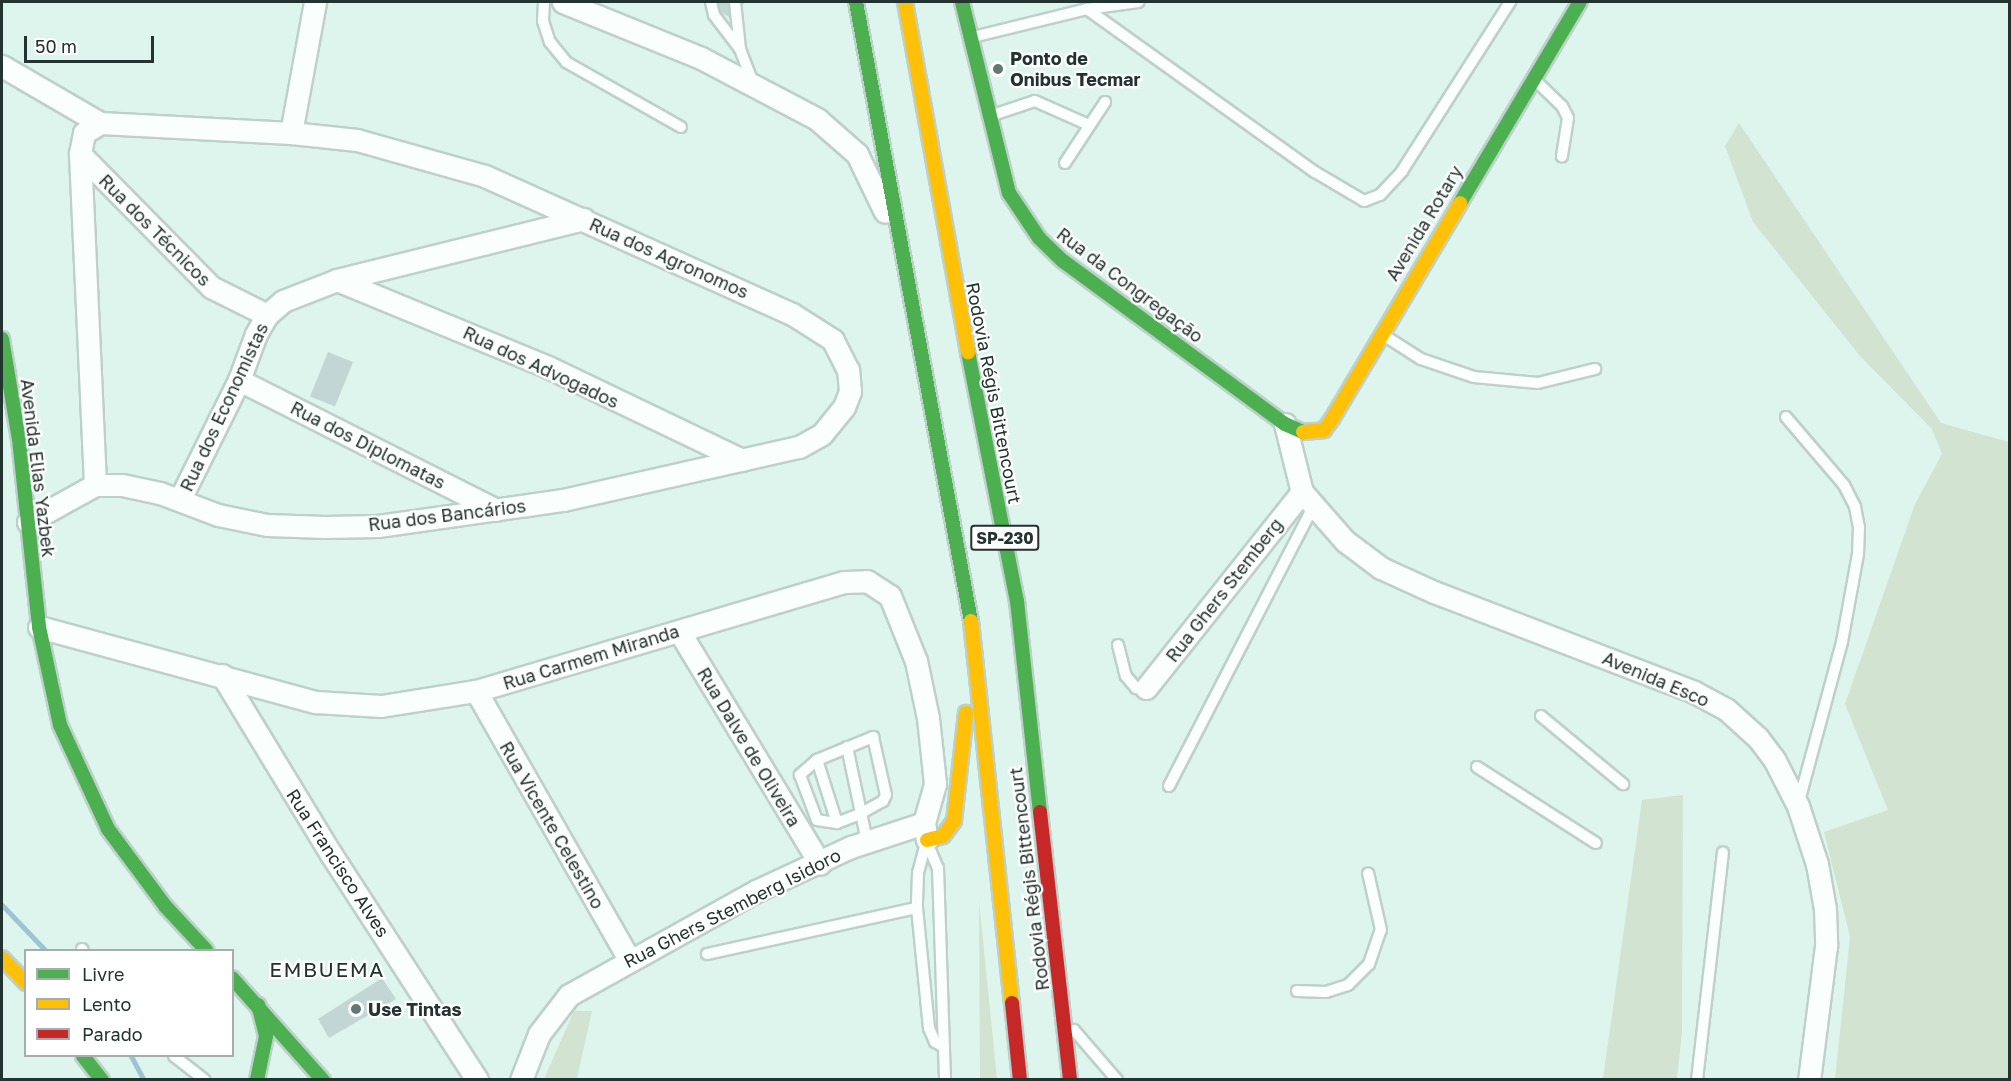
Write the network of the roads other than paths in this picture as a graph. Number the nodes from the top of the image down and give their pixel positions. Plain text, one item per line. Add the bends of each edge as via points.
1 (315, 2) edge
2 (544, 2) edge
3 (563, 2) edge
4 (711, 2) edge
5 (735, 2) edge
6 (856, 2) edge
7 (905, 2) edge
8 (962, 2) edge
9 (1139, 2) edge
10 (1510, 2) edge
11 (1580, 2) edge
12 (1087, 9) junction
13 (971, 38) junction
14 (849, 48) dead end
15 (740, 49) junction
16 (2, 66) edge
17 (1533, 78) junction
18 (753, 83) junction
19 (1105, 102) dead end
20 (990, 117) junction
21 (100, 123) junction
22 (1089, 125) junction
23 (681, 127) dead end
24 (291, 133) junction
25 (80, 154) junction
26 (1562, 157) dead end
27 (1065, 163) dead end
28 (584, 219) junction
29 (889, 219) junction
30 (915, 276) junction
31 (337, 280) junction
32 (267, 315) junction
33 (1379, 333) junction
34 (2, 339) edge
35 (1595, 369) dead end
36 (5, 377) edge
37 (239, 380) junction
38 (1785, 417) dead end
39 (1285, 424) junction
40 (799, 447) joint
41 (742, 460) junction
42 (95, 485) junction
43 (180, 499) junction
44 (1307, 499) junction
45 (496, 510) junction
46 (28, 522) junction
47 (972, 624) junction
48 (39, 627) junction
49 (679, 631) junction
50 (1118, 645) dead end
51 (222, 675) junction
52 (1146, 688) joint
53 (476, 691) junction
54 (1541, 716) dead end
55 (847, 747) junction
56 (817, 760) junction
57 (1477, 766) dead end
58 (1623, 784) dead end
59 (1169, 786) dead end
60 (1798, 806) junction
61 (860, 814) junction
62 (837, 823) junction
63 (925, 832) junction
64 (867, 842) junction
65 (1596, 843) dead end
66 (1723, 852) dead end
67 (820, 864) junction
68 (1368, 873) dead end
69 (917, 908) junction
70 (204, 949) edge
71 (707, 954) dead end
72 (2, 958) edge
73 (629, 959) junction
74 (234, 980) edge
75 (24, 981) edge
76 (1297, 991) dead end
77 (258, 1005) junction
78 (1064, 1017) junction
79 (944, 1047) junction
80 (84, 1057) edge
81 (175, 1057) edge
82 (322, 1079) edge
83 (102, 1080) edge
84 (205, 1080) edge
85 (259, 1080) edge
86 (477, 1080) edge
87 (521, 1080) edge
88 (945, 1080) edge
89 (1020, 1080) edge
90 (1070, 1080) edge
91 (1117, 1080) edge
92 (1697, 1080) edge
93 (1809, 1080) edge

1 - 24 street
2 - 23 lane via 543,21 550,42 566,63
3 - 18 street
4 - 15 lane via 714,15
5 - 15 lane
6 - 30 main road, Rodovia Régis Bittencourt / SP-230
7 - 78 main road, Rodovia Régis Bittencourt / SP-230 via 951,267 1017,601
8 - 13 main road, Rua da Congregação
9 - 12 lane
10 - 12 lane via 1402,171 1380,195 1364,201 1315,172
11 - 17 main road, Avenida Rotary
12 - 13 lane
13 - 20 main road, Rua da Congregação
14 - 29 main road
15 - 18 lane
16 - 21 street
17 - 26 lane via 1562,106 1568,118
17 - 33 main road, Avenida Rotary
18 - 29 street via 817,119 844,141 857,154
19 - 22 lane
20 - 22 lane via 1035,101
20 - 39 main road, Rua da Congregação via 1009,193 1039,238 1063,261
21 - 24 street
21 - 25 street via 84,133
22 - 27 lane
24 - 28 street via 357,140 425,157 485,176
25 - 32 street, Rua dos Técnicos via 211,287
25 - 42 street
28 - 31 street, Rua dos Agronomos
28 - 40 street, Rua dos Agronomos via 792,314 833,340 848,370 850,391 836,421
29 - 30 main road
30 - 47 main road, Rodovia Régis Bittencourt / SP-230
31 - 32 street, Rua dos Agronomos via 306,289
31 - 41 street, Rua dos Advogados via 538,363
32 - 37 street, Rua dos Economistas
33 - 35 lane via 1421,359 1474,377 1538,383
33 - 39 main road, Avenida Rotary via 1324,430 1308,434
34 - 36 main road, Avenida Elias Yazbek
36 - 46 main road, Avenida Elias Yazbek
37 - 43 street, Rua dos Economistas
37 - 45 street, Rua dos Diplomatas
38 - 60 lane via 1844,485 1859,526 1842,642
39 - 44 street, Avenida Esco
40 - 41 street, Rua dos Bancários
41 - 45 street, Rua dos Bancários via 641,484
42 - 43 street, Rua dos Bancários via 122,485
42 - 46 street
43 - 45 street, Rua dos Bancários via 218,515 267,525 378,526
44 - 52 street, Rua Ghers Stemberg
44 - 59 lane
44 - 60 street, Avenida Esco via 1345,541 1381,568 1694,692 1726,709 1758,738 1774,759
46 - 48 main road, Avenida Elias Yazbek
47 - 63 main road via 954,821 943,836
47 - 89 main road, Rodovia Régis Bittencourt / SP-230
48 - 51 street, Rua Carmem Miranda
48 - 70 main road, Avenida Elias Yazbek via 60,725 108,829 166,907
49 - 53 street, Rua Carmem Miranda
49 - 63 street, Rua Carmem Miranda via 844,582 857,579 878,585 900,614 916,661 928,718 935,784
49 - 67 street, Rua Dalve de Oliveira
50 - 52 lane via 1126,676 1136,688
51 - 53 street, Rua Carmem Miranda via 316,702 381,706
51 - 86 street, Rua Francisco Alves via 331,854
53 - 73 street, Rua Vicente Celestino
54 - 58 lane
55 - 56 lane
55 - 61 lane
55 - 61 lane via 877,740 886,795 883,801
56 - 62 lane
56 - 62 lane via 800,775 817,820
57 - 65 lane
60 - 93 street, Avenida Esco via 1817,864 1826,946
61 - 62 lane
61 - 64 lane
63 - 64 street, Rua Ghers Stemberg Isidoro
63 - 69 lane
63 - 79 lane via 938,868
64 - 67 street, Rua Ghers Stemberg Isidoro
66 - 92 lane
67 - 73 street, Rua Ghers Stemberg Isidoro via 756,891
68 - 76 lane via 1381,930 1369,964 1348,985 1326,992
69 - 71 lane
69 - 79 lane via 929,1028 935,1042
72 - 75 main road
73 - 87 street, Rua Ghers Stemberg Isidoro via 569,995 539,1034
74 - 77 main road
77 - 82 main road
77 - 85 main road via 266,1036
78 - 90 main road, Rodovia Régis Bittencourt / SP-230
78 - 91 lane
79 - 88 lane
80 - 83 main road
81 - 84 lane
82 - 85 main road via 296,1065 280,1068

